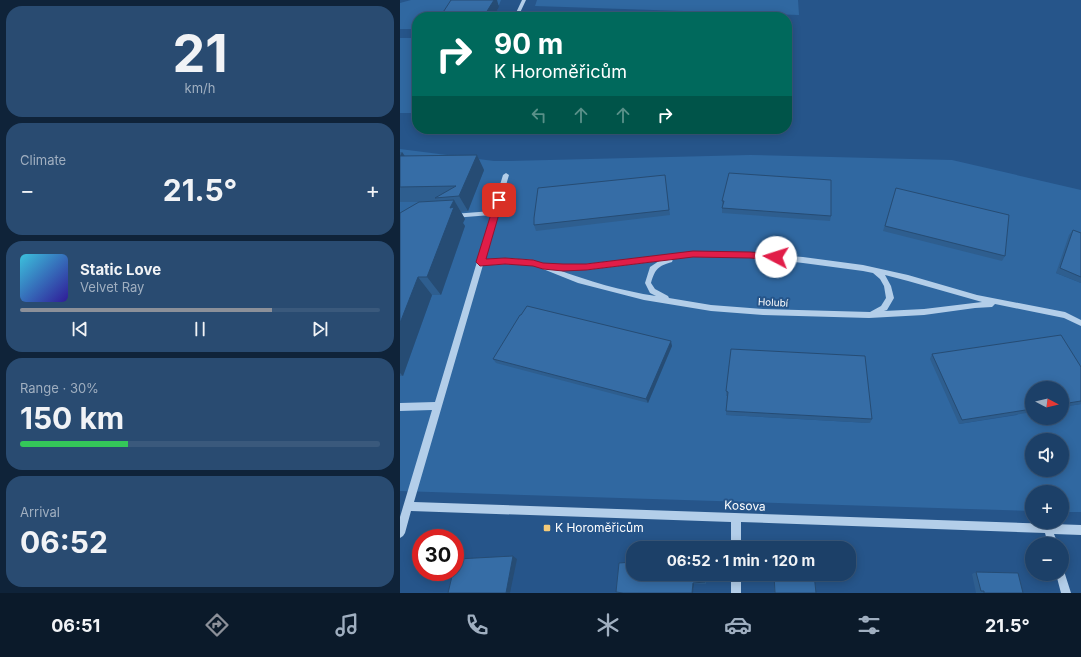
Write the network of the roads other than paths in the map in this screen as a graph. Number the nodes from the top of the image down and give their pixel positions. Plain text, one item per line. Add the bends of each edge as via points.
1 (524, 0) edge
2 (518, 12) edge
3 (506, 174) dead end
4 (495, 213) junction
5 (445, 216) edge
6 (693, 254) junction
7 (480, 262) junction
8 (543, 266) junction
9 (872, 270) junction
10 (676, 302) junction
11 (1006, 304) junction
12 (869, 315) junction
13 (1081, 323) edge
14 (438, 406) junction
15 (400, 407) edge
16 (409, 506) junction
17 (736, 518) junction
18 (1025, 528) edge
19 (1048, 529) joint
20 (1081, 530) edge
21 (400, 533) edge
22 (1050, 537) edge
23 (736, 541) edge
24 (736, 581) edge
25 (1063, 581) edge
26 (736, 593) edge
27 (1066, 593) edge

1 - 2 street
3 - 4 street
4 - 5 street
4 - 7 street
6 - 8 street, Holubí via 586,267
6 - 9 street, Holubí via 758,256 848,265
6 - 10 street, Holubí via 663,261 652,269 648,283 652,291
7 - 8 street, Holubí via 505,261
7 - 14 street
8 - 10 street, Holubí via 557,273 610,289
9 - 11 street, Holubí
9 - 12 street, Holubí via 882,276 888,284 890,298 884,308
10 - 12 street, Holubí via 763,312
11 - 12 street, Holubí
11 - 13 street, Holubí via 1065,315
14 - 15 street
14 - 16 street
16 - 17 street, Kosova
16 - 21 street
17 - 18 street, Kosova
17 - 23 street
19 - 20 street, Kosova
19 - 22 street
24 - 26 street
25 - 27 street

